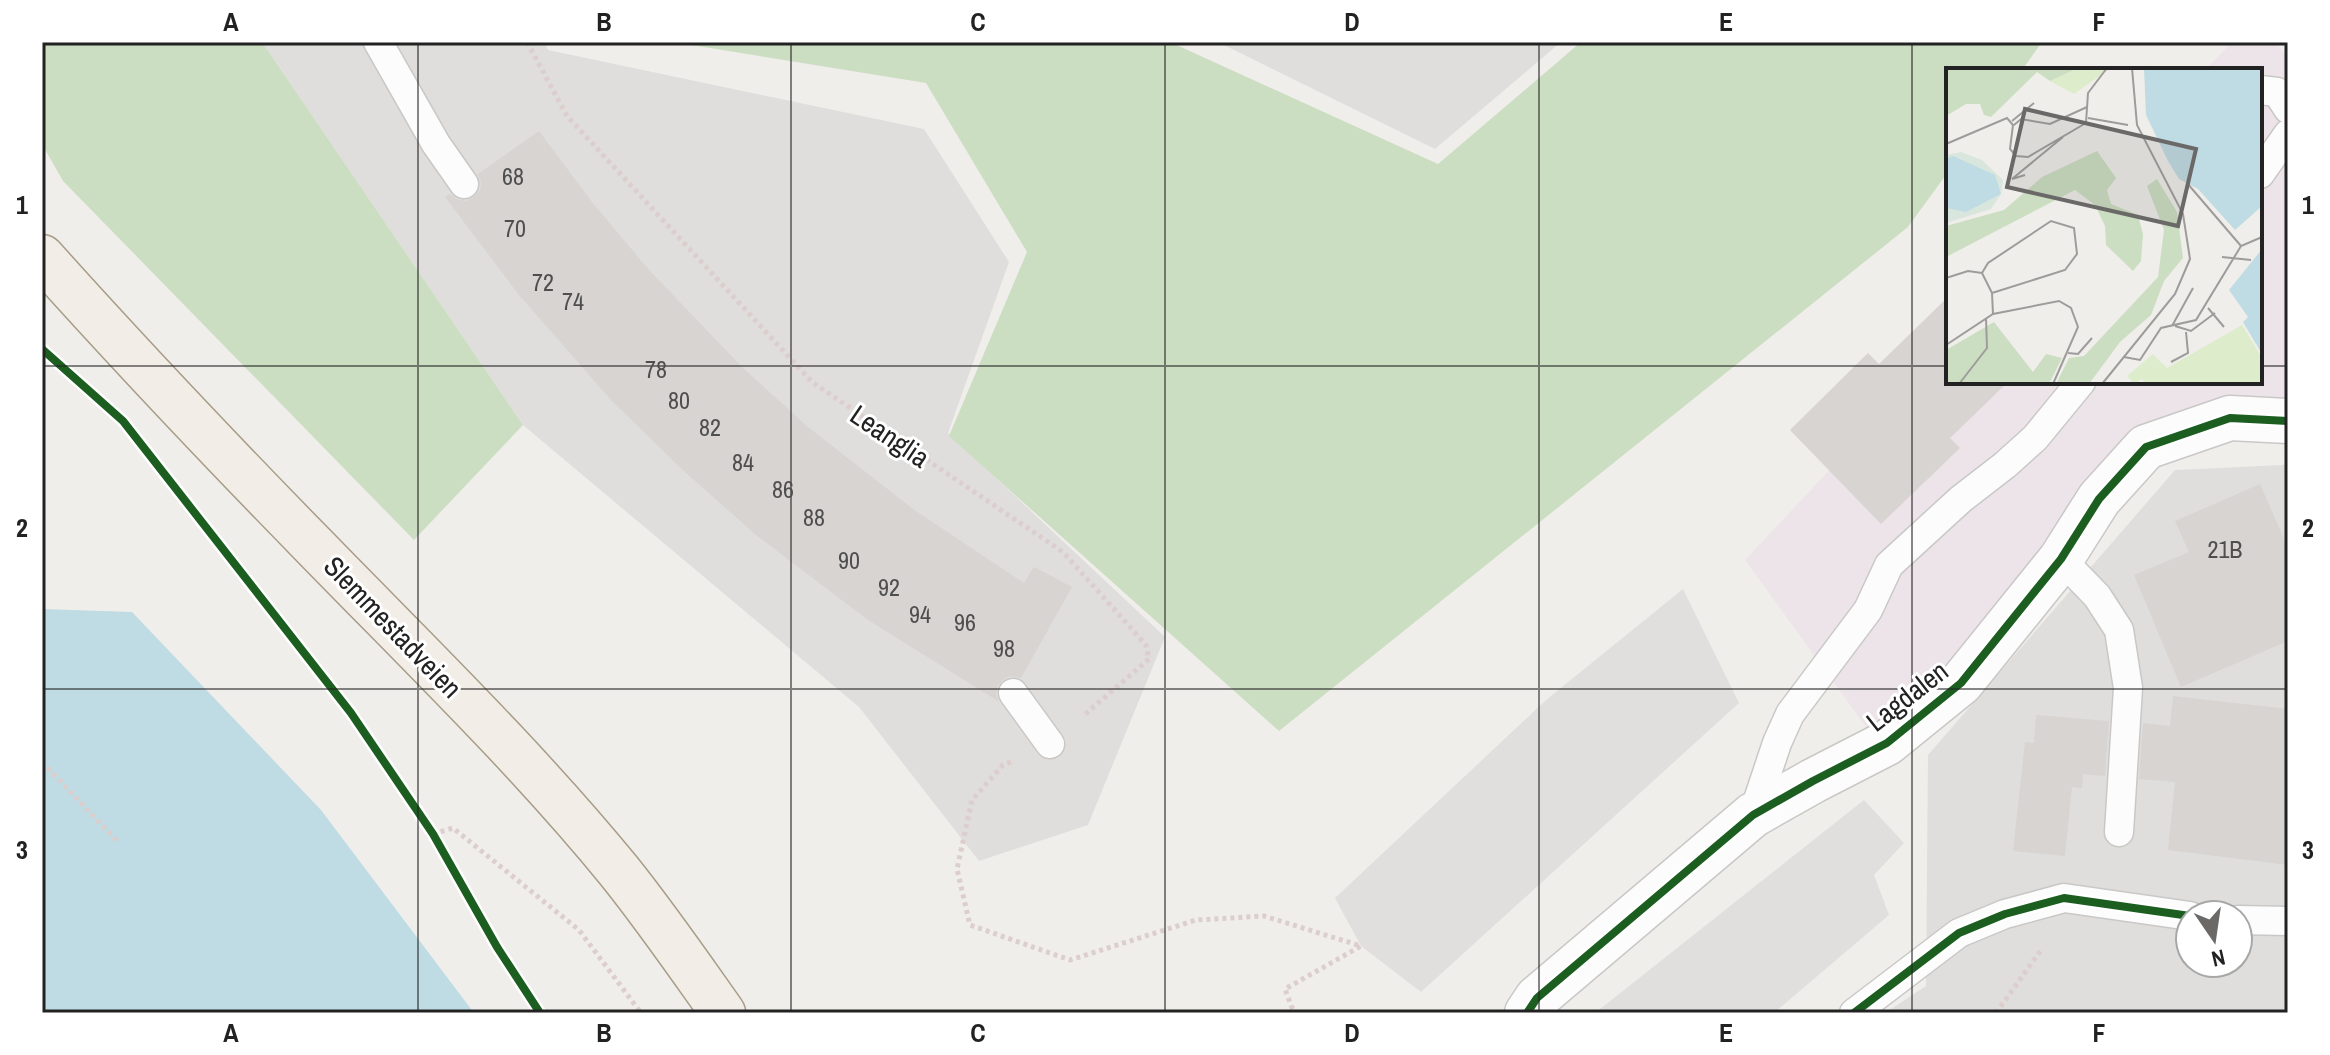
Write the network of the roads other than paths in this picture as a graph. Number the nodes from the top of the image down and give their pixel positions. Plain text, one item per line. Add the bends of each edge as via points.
1 (378, 42) edge
2 (2262, 90) edge
3 (2288, 109) edge
4 (2288, 134) edge
5 (2262, 171) edge
6 (464, 184) dead end
7 (42, 257) edge
8 (2079, 384) edge
9 (2288, 421) edge
10 (2061, 559) junction
11 (1013, 693) dead end
12 (1050, 744) road end
13 (1753, 815) junction
14 (2119, 832) dead end
15 (2174, 914) edge
16 (2254, 920) edge
17 (2288, 921) edge
18 (723, 1013) edge
19 (1527, 1013) edge
20 (1854, 1013) edge

1 - 6 lane
2 - 3 lane via 2277,92
4 - 5 lane
7 - 18 main road, Slemmestadveien via 575,820
8 - 13 lane via 2035,438 1889,565 1868,610 1790,714
9 - 10 street, Lagdalen via 2230,418 2146,447 2099,499
10 - 13 street, Lagdalen via 1961,683 1887,743
10 - 14 lane via 2097,596 2119,630 2128,688
11 - 12 lane
13 - 19 street, Lagdalen via 1537,998
15 - 20 lane via 2064,898 2005,914 1959,933
16 - 17 lane

